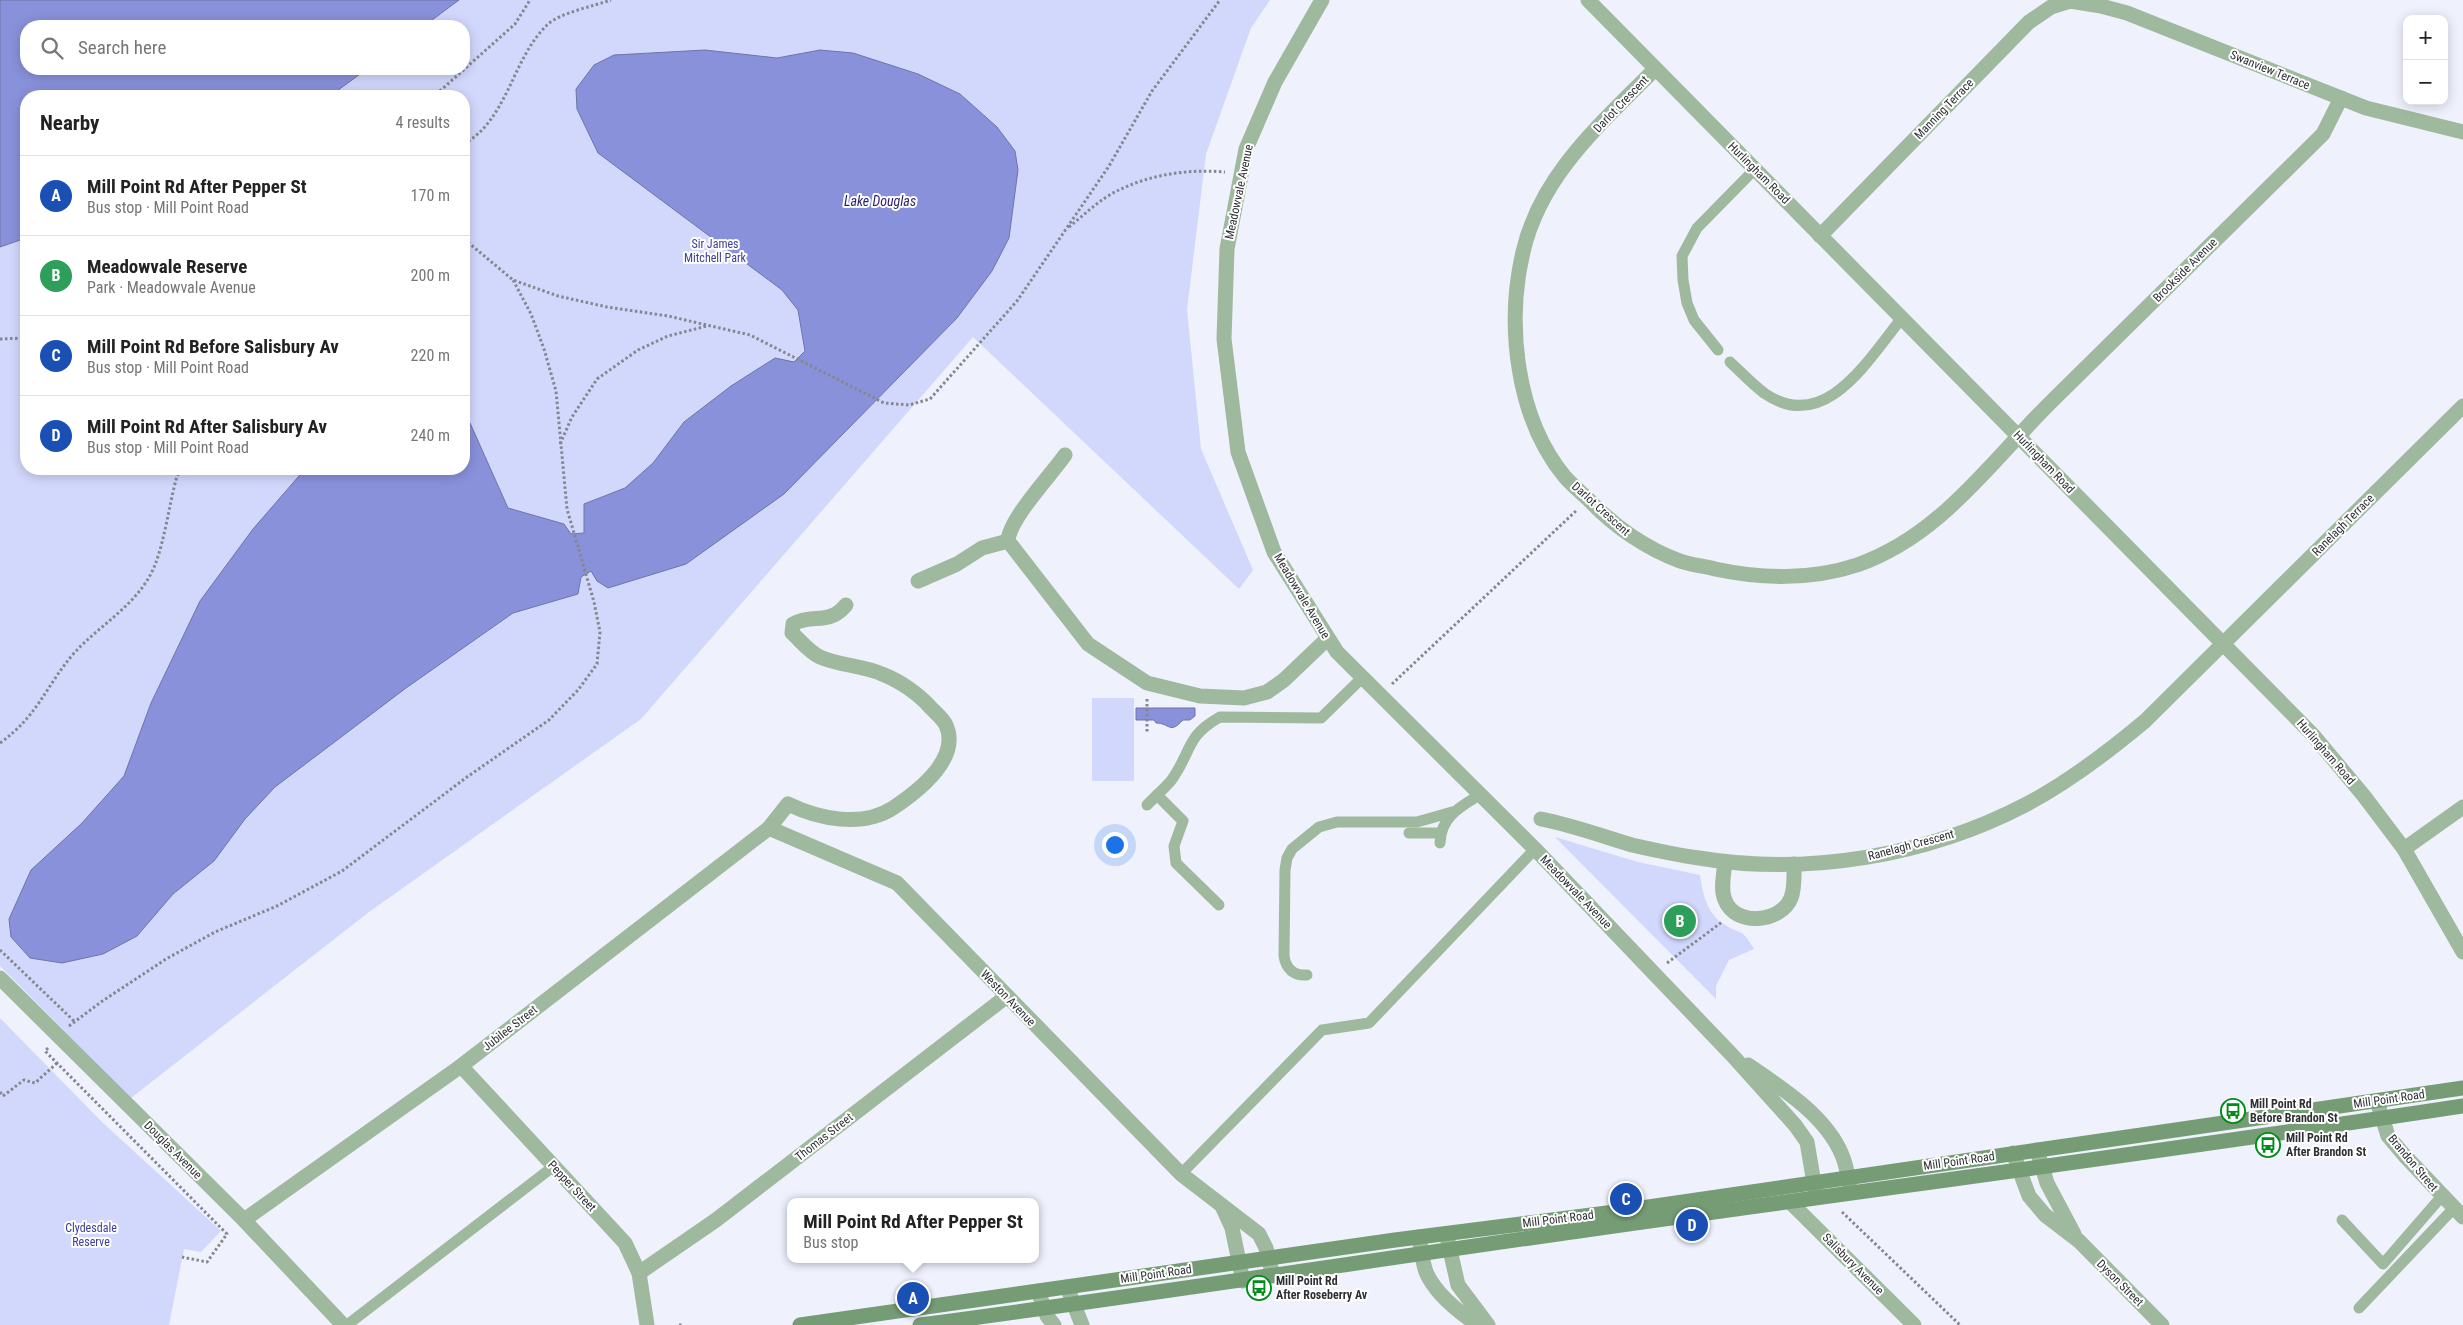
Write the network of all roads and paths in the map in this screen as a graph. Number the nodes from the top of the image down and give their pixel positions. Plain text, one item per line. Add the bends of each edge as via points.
1 (530, 0) edge
2 (611, 0) edge
3 (1220, 0) edge
4 (1322, 0) edge
5 (1588, 0) edge
6 (2078, 1) edge
7 (470, 64) edge
8 (1656, 68) junction
9 (458, 75) edge
10 (441, 90) edge
11 (2341, 98) junction
12 (2463, 132) edge
13 (470, 140) edge
14 (1755, 169) junction
15 (1242, 174) junction
16 (1066, 228) junction
17 (1820, 236) junction
18 (470, 244) edge
19 (513, 280) junction
20 (1902, 318) junction
21 (709, 325) junction
22 (20, 338) edge
23 (0, 339) edge
24 (1718, 350) dead end
25 (1730, 362) dead end
26 (2463, 406) edge
27 (2019, 436) junction
28 (560, 445) junction
29 (1065, 455) dead end
30 (178, 475) edge
31 (1588, 500) junction
32 (1008, 541) junction
33 (918, 581) dead end
34 (846, 604) dead end
35 (1327, 639) junction
36 (2224, 645) junction
37 (1363, 677) junction
38 (1381, 695) junction
39 (1146, 705) dead end
40 (1146, 732) dead end
41 (0, 743) edge
42 (1481, 794) junction
43 (1157, 795) junction
44 (1146, 806) dead end
45 (2463, 807) edge
46 (1452, 812) junction
47 (1541, 819) dead end
48 (769, 828) junction
49 (1409, 833) dead end
50 (1535, 849) junction
51 (2404, 849) junction
52 (1725, 862) junction
53 (1794, 864) junction
54 (1219, 906) dead end
55 (1735, 913) junction
56 (0, 950) edge
57 (2463, 952) edge
58 (1654, 973) junction
59 (1308, 975) dead end
60 (0, 978) edge
61 (1007, 996) junction
62 (74, 1021) junction
63 (58, 1037) junction
64 (1732, 1055) junction
65 (57, 1063) junction
66 (461, 1066) junction
67 (2463, 1088) edge
68 (0, 1092) edge
69 (2377, 1101) junction
70 (2463, 1106) edge
71 (2381, 1118) junction
72 (2037, 1150) junction
73 (2013, 1153) junction
74 (554, 1166) junction
75 (2042, 1167) junction
76 (2018, 1170) junction
77 (1181, 1174) junction
78 (1848, 1177) junction
79 (1814, 1182) junction
80 (1851, 1194) junction
81 (2442, 1196) junction
82 (1817, 1199) junction
83 (1791, 1202) junction
84 (1222, 1206) junction
85 (1842, 1212) dead end
86 (2458, 1212) edge
87 (244, 1220) junction
88 (2342, 1220) dead end
89 (1446, 1233) junction
90 (1419, 1237) junction
91 (2079, 1241) junction
92 (1449, 1250) junction
93 (1422, 1254) junction
94 (182, 1257) dead end
95 (1269, 1258) junction
96 (1240, 1262) junction
97 (639, 1273) junction
98 (1273, 1276) junction
99 (1243, 1280) junction
100 (1067, 1287) junction
101 (1038, 1291) junction
102 (1073, 1305) junction
103 (2359, 1308) dead end
104 (1044, 1309) junction
105 (343, 1325) edge
106 (347, 1325) edge
107 (647, 1325) edge
108 (800, 1325) edge
109 (920, 1325) edge
110 (1054, 1325) edge
111 (1082, 1325) edge
112 (1478, 1325) edge
113 (1488, 1325) edge
114 (1914, 1325) edge
115 (1960, 1325) edge
116 (2162, 1325) edge

1 - 7 path via 515,24
2 - 13 path via 548,24 536,38 492,118
3 - 16 path via 1152,91 1109,166
4 - 15 street, Meadowvale Avenue via 1275,82 1246,149
5 - 8 street, Hurlingham Road
6 - 11 street, Swanview Terrace via 2126,13
6 - 17 street, Manning Terrace via 2051,7 2029,22
8 - 14 street, Hurlingham Road
8 - 31 street, Darlot Crescent via 1556,175 1536,214 1523,250 1515,298 1516,346 1524,393 1540,436 1559,468
9 - 10 path
11 - 12 street, Swanview Terrace via 2378,112
11 - 27 street, Brookside Avenue via 2323,134
14 - 17 street, Hurlingham Road
14 - 24 lane via 1697,228 1682,256 1687,303 1694,320
15 - 16 path via 1204,170 1157,176 1117,190
15 - 35 street, Meadowvale Avenue via 1227,249 1224,339 1238,452 1274,552
16 - 21 path via 1017,301 930,399 909,405 884,403 750,335
17 - 20 street, Hurlingham Road
18 - 19 path
19 - 21 path via 558,296
19 - 28 path via 531,314 556,391
20 - 25 lane via 1847,385 1823,401 1803,406 1783,402 1764,393
20 - 27 street, Hurlingham Road
21 - 28 path via 668,336 638,350 596,379 572,417
22 - 23 path
26 - 36 street, Ranelagh Terrace
27 - 31 street, Darlot Crescent via 1949,510 1905,542 1856,565 1801,576 1744,575 1680,561 1632,538
27 - 36 street, Hurlingham Road
28 - 62 path via 567,509 600,632 596,664 578,690 549,720 342,871 277,906 215,932
29 - 32 street via 1016,520
30 - 41 path via 155,566 144,584 75,652 36,710
31 - 38 path
32 - 33 street via 982,548 951,568
32 - 35 street via 1088,644 1146,684 1200,696 1244,698 1267,692 1284,680
34 - 48 street, Jubilee Street via 841,611 826,619 800,620 793,624 792,633 818,657 883,674 921,696 946,725 949,738 947,754 940,769 892,809 857,820 810,814 788,804
35 - 37 street, Meadowvale Avenue
36 - 51 street, Hurlingham Road via 2312,735
36 - 53 street, Ranelagh Crescent via 2119,743 2024,806 1900,850 1860,858
37 - 38 street, Meadowvale Avenue
37 - 43 lane via 1321,718 1220,717 1208,724 1189,744 1173,779
38 - 42 street, Meadowvale Avenue
39 - 40 path
42 - 46 lane
42 - 50 street, Meadowvale Avenue
43 - 44 lane
43 - 54 lane via 1183,821 1174,846 1176,863
45 - 51 street
46 - 49 lane via 1440,838
46 - 59 lane via 1417,822 1337,822 1313,830 1292,849 1285,870 1288,922 1285,962 1291,971
47 - 52 street, Ranelagh Crescent via 1632,844
48 - 61 street, Weston Avenue via 897,883
48 - 66 street, Jubilee Street
50 - 58 street, Meadowvale Avenue
50 - 77 lane via 1369,1023 1322,1030
51 - 57 street, Hurlingham Road
52 - 53 street, Ranelagh Crescent
52 - 55 street via 1722,883 1725,900
53 - 55 street via 1790,899 1780,911 1759,919 1743,918
55 - 58 path
56 - 62 path
58 - 64 street, Meadowvale Avenue
60 - 63 street, Douglas Avenue
61 - 77 street, Weston Avenue
61 - 97 street, Thomas Street via 716,1220
62 - 63 path
63 - 65 path via 45,1051
63 - 87 street, Douglas Avenue
64 - 78 street, Meadowvale Avenue via 1776,1084 1810,1113 1832,1137
64 - 79 street, Meadowvale Avenue via 1807,1142
65 - 68 path via 35,1083 24,1080 4,1096
65 - 94 path via 227,1234 207,1262
66 - 74 street, Pepper Street
66 - 87 street, Jubilee Street
67 - 69 main road, Mill Point Road
69 - 71 street, Brandon Street
69 - 72 main road, Mill Point Road
70 - 71 main road, Mill Point Road
71 - 75 main road, Mill Point Road
71 - 81 street, Brandon Street via 2388,1136
72 - 73 main road, Mill Point Road
72 - 75 street, Dyson Street
73 - 76 street, Dyson Street
73 - 78 main road, Mill Point Road
74 - 97 street, Pepper Street via 625,1244
74 - 106 lane
75 - 76 main road, Mill Point Road
75 - 91 street, Dyson Street via 2060,1210
76 - 80 main road, Mill Point Road
76 - 91 street, Dyson Street via 2029,1196 2045,1215
77 - 84 street, Weston Avenue
78 - 79 main road, Mill Point Road
78 - 80 street, Meadowvale Avenue
79 - 82 street, Meadowvale Avenue
79 - 89 main road, Mill Point Road
80 - 82 main road, Mill Point Road
81 - 86 street, Brandon Street
81 - 88 lane via 2383,1264
82 - 83 main road, Mill Point Road
83 - 92 main road, Mill Point Road
83 - 114 street, Salisbury Avenue
84 - 95 street, Weston Avenue via 1259,1234
84 - 96 street, Weston Avenue via 1232,1228
85 - 115 path
86 - 103 lane
87 - 105 street, Douglas Avenue
89 - 90 main road, Mill Point Road
89 - 92 street
90 - 93 street
90 - 95 main road, Mill Point Road
91 - 116 street, Dyson Street
92 - 93 main road, Mill Point Road
92 - 113 street via 1458,1285
93 - 98 main road, Mill Point Road
93 - 112 street via 1426,1272 1434,1286
95 - 96 main road, Mill Point Road
95 - 98 street, Weston Avenue
96 - 99 street, Weston Avenue
96 - 100 main road, Mill Point Road
97 - 107 street, Pepper Street
98 - 99 main road, Mill Point Road
99 - 102 main road, Mill Point Road
100 - 101 main road, Mill Point Road
100 - 102 street
101 - 104 street
101 - 108 main road, Mill Point Road
102 - 104 main road, Mill Point Road
102 - 111 street
104 - 109 main road, Mill Point Road
104 - 110 street

